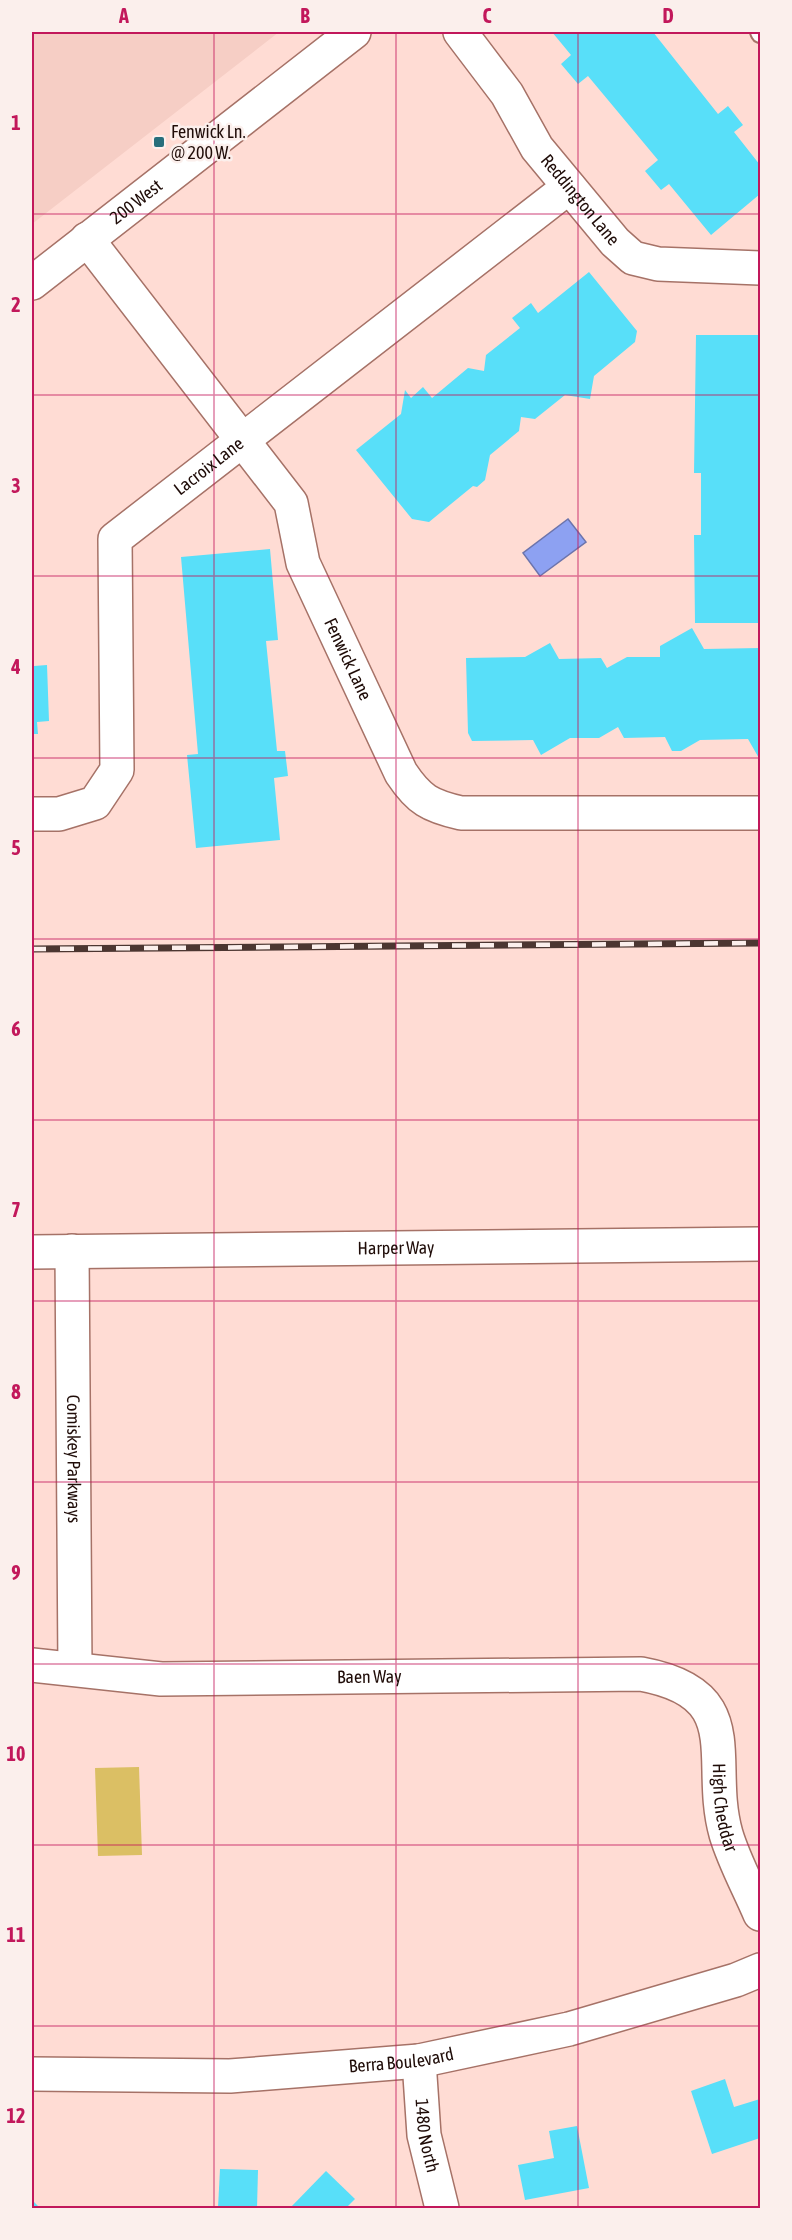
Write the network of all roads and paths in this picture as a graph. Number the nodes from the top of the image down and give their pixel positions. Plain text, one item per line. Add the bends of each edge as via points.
1 (354, 32) edge
2 (460, 32) edge
3 (568, 187) junction
4 (87, 239) junction
5 (760, 268) edge
6 (32, 283) edge
7 (243, 437) junction
8 (760, 813) edge
9 (32, 814) edge
10 (760, 1244) edge
11 (72, 1251) junction
12 (32, 1252) edge
13 (32, 1665) edge
14 (75, 1669) junction
15 (699, 1699) joint
16 (760, 1914) edge
17 (760, 1970) edge
18 (419, 2061) junction
19 (32, 2074) edge
20 (442, 2208) edge

1 - 4 street, 200 West
2 - 3 street, Reddington Lane via 507,94 537,148
3 - 5 street, Reddington Lane via 633,258 658,264
3 - 7 street, Lacroix Lane
4 - 6 street, 200 West
4 - 7 street, Fenwick Lane
7 - 8 street, Fenwick Lane via 291,503 303,563 401,773 414,793 434,807 461,813
7 - 9 street, Lacroix Lane via 115,539 117,770 95,803 59,814
10 - 11 street, Harper Way
11 - 12 street, Harper Way
11 - 14 street, Comiskey Parkways
13 - 14 street, Baen Way
14 - 15 street, Baen Way via 161,1679 641,1674 671,1679
15 - 16 street, High Cheddar via 714,1722 720,1748 720,1799 726,1835
17 - 18 street, Berra Boulevard via 569,2029
18 - 19 street, Berra Boulevard via 230,2076
18 - 20 street, 1480 North via 424,2135

